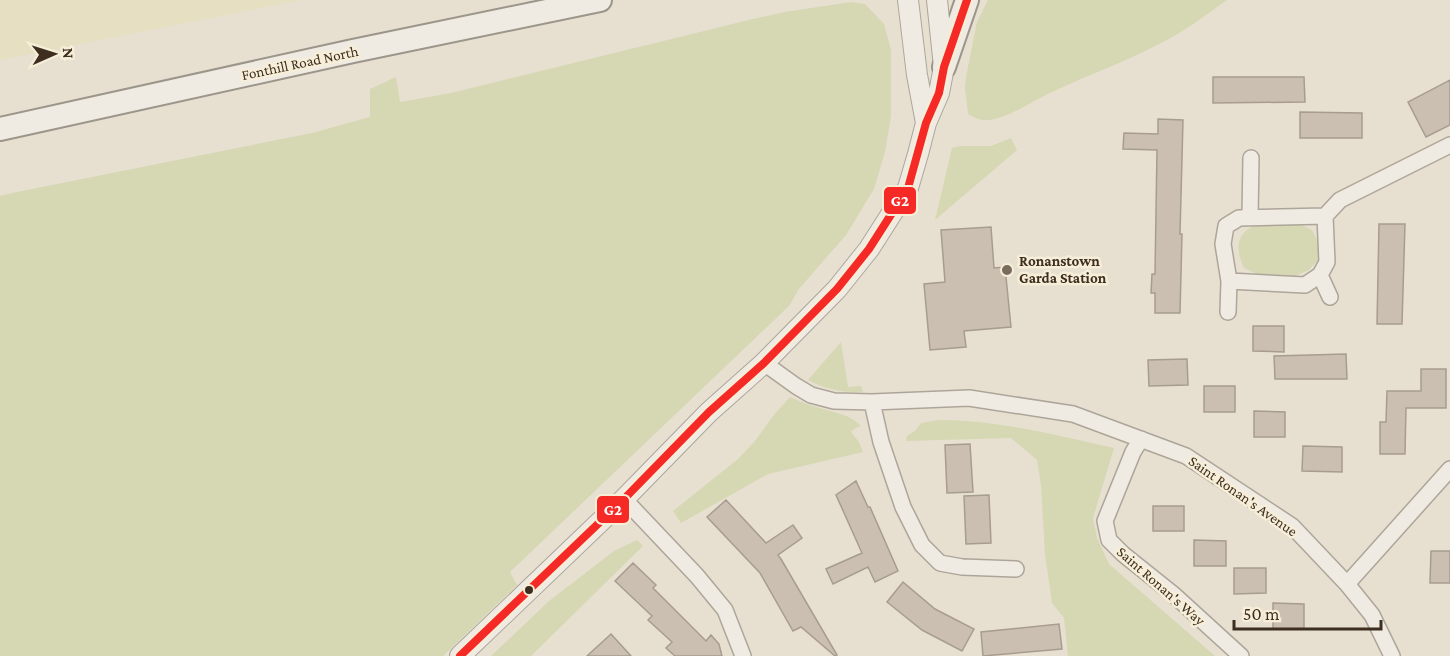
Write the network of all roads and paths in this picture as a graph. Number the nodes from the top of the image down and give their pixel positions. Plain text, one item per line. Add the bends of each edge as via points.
1 (600, 0) edge
2 (908, 0) edge
3 (937, 0) edge
4 (967, 0) edge
5 (944, 67) junction
6 (926, 123) junction
7 (0, 129) edge
8 (1450, 145) edge
9 (1251, 158) dead end
10 (1325, 216) junction
11 (1250, 217) junction
12 (1320, 275) junction
13 (1229, 281) junction
14 (1330, 297) dead end
15 (1228, 312) dead end
16 (764, 363) junction
17 (872, 402) junction
18 (1141, 439) junction
19 (1450, 470) edge
20 (624, 499) junction
21 (1016, 569) dead end
22 (1347, 584) junction
23 (460, 656) edge
24 (743, 656) edge
25 (1241, 656) edge
26 (1392, 656) edge

1 - 7 main road, Fonthill Road North
2 - 6 street
3 - 5 street
4 - 5 main road
5 - 6 street via 939,93
6 - 16 street via 908,188 869,249 837,289
8 - 10 street via 1340,200
9 - 11 street
10 - 11 street
10 - 12 street via 1327,262
11 - 13 street via 1226,226 1223,244
12 - 13 street via 1305,285
12 - 14 street
13 - 15 street
16 - 17 street, Saint Ronan's Avenue via 811,395 834,401
16 - 20 street via 709,412
17 - 18 street, Saint Ronan's Avenue via 969,398 1073,414
17 - 21 street via 903,507 922,545 940,563
18 - 22 street, Saint Ronan's Avenue via 1186,456 1292,526
18 - 25 street, Saint Ronan's Way via 1105,521 1108,540
19 - 22 street
20 - 23 street
20 - 24 street via 725,610
22 - 26 street, Saint Ronan's Avenue via 1372,615

